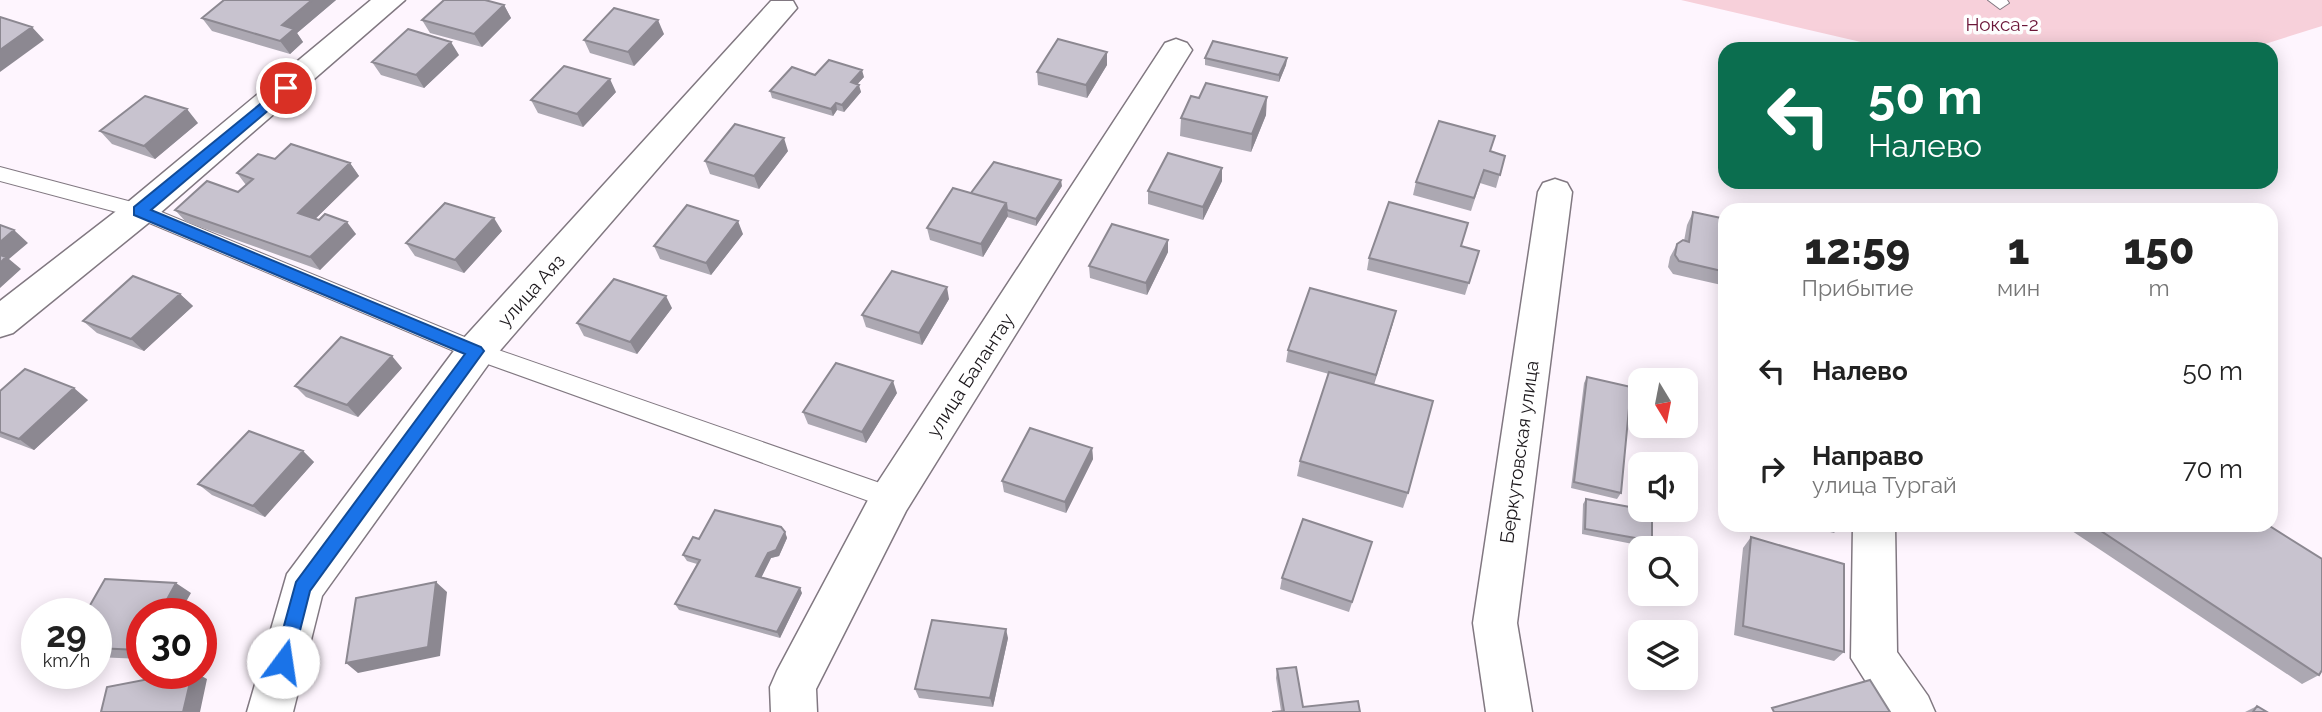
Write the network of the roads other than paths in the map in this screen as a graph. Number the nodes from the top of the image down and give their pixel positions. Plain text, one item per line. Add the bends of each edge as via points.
1 (390, 0) edge
2 (782, 8) dead end
3 (1177, 50) dead end
4 (0, 174) edge
5 (1555, 192) dead end
6 (139, 211) junction
7 (0, 322) edge
8 (476, 351) junction
9 (891, 498) junction
10 (1874, 532) edge
11 (270, 712) edge
12 (794, 712) edge
13 (1509, 712) edge
14 (1912, 712) edge

1 - 6 street
2 - 8 street, улица Аяз
3 - 9 street, улица Балантау
4 - 6 lane
5 - 13 street, Беркутовская улица via 1495,623
6 - 7 street
6 - 8 lane
8 - 9 lane
8 - 11 street, улица Аяз via 302,588
9 - 12 street, улица Балантау via 793,687
10 - 14 street via 1874,658

